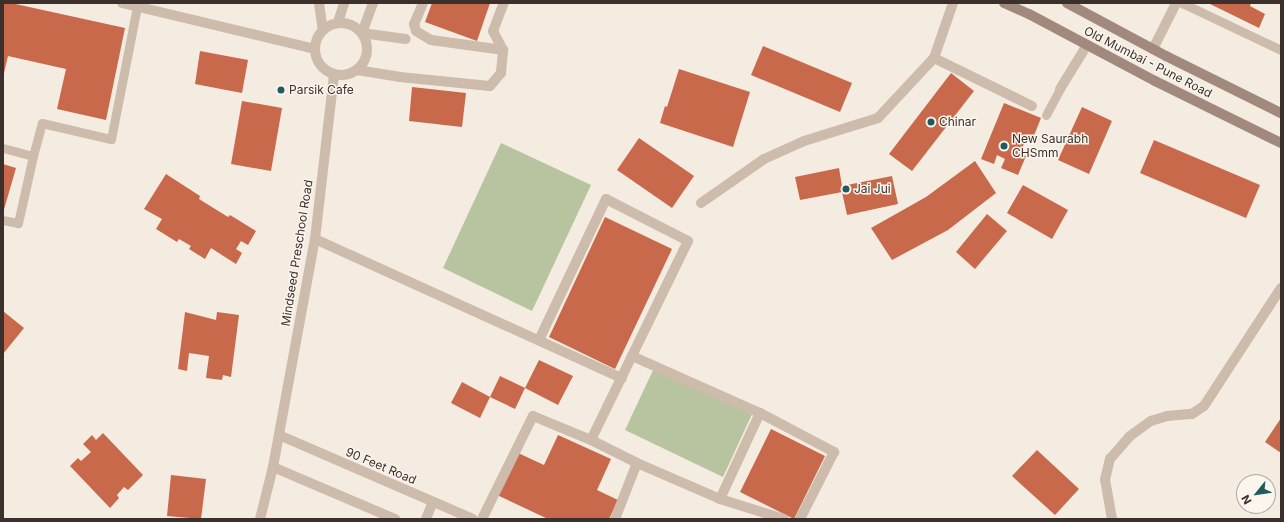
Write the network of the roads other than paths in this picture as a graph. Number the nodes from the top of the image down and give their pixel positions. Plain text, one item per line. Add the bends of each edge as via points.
1 (122, 3) edge
2 (319, 3) edge
3 (344, 3) edge
4 (373, 3) edge
5 (423, 3) edge
6 (504, 3) edge
7 (953, 3) edge
8 (1004, 3) edge
9 (1067, 3) edge
10 (1182, 3) edge
11 (137, 7) junction
12 (338, 22) junction
13 (323, 30) junction
14 (362, 33) junction
15 (406, 39) dead end
16 (1087, 45) junction
17 (315, 49) junction
18 (1153, 49) junction
19 (502, 50) junction
20 (1281, 50) edge
21 (934, 58) junction
22 (357, 70) junction
23 (334, 74) junction
24 (1060, 89) joint
25 (1032, 106) dead end
26 (1281, 113) edge
27 (1046, 115) dead end
28 (1281, 143) edge
29 (3, 148) edge
30 (33, 156) junction
31 (701, 203) dead end
32 (3, 220) edge
33 (315, 239) junction
34 (1281, 288) edge
35 (539, 340) junction
36 (632, 356) junction
37 (622, 378) junction
38 (760, 413) junction
39 (279, 435) junction
40 (591, 440) junction
41 (637, 463) junction
42 (273, 467) junction
43 (720, 499) junction
44 (433, 502) junction
45 (260, 519) edge
46 (395, 519) edge
47 (426, 519) edge
48 (473, 519) edge
49 (482, 519) edge
50 (615, 519) edge
51 (784, 519) edge
52 (800, 519) edge
53 (1112, 519) edge

1 - 11 street
2 - 13 street
3 - 12 street
4 - 14 street
5 - 19 street via 414,24 416,31 431,40
6 - 19 street via 493,31
7 - 21 street
8 - 16 main road, Old Mumbai - Pune Road
9 - 18 main road, Old Mumbai - Pune Road
10 - 18 street
10 - 20 lane
11 - 17 street
11 - 30 lane via 111,138 42,123
12 - 13 street
12 - 14 street via 349,23
13 - 17 street via 317,39
14 - 15 street
14 - 22 street via 366,39 368,52
16 - 24 street
16 - 28 main road, Old Mumbai - Pune Road via 1155,82
17 - 23 street via 320,66
18 - 26 main road, Old Mumbai - Pune Road
19 - 22 street via 501,73 490,86
21 - 25 street
21 - 31 street via 878,118 804,141 764,159
22 - 23 street via 342,75
23 - 33 street, Mindseed Preschool Road
24 - 27 lane
29 - 30 lane
30 - 32 lane via 18,223
33 - 35 street
33 - 39 street, Mindseed Preschool Road
34 - 53 street via 1204,406 1192,414 1167,416 1151,421 1130,436 1110,458 1105,480
35 - 36 street via 606,199 688,241
35 - 37 street
36 - 37 street
36 - 38 street
37 - 40 street
38 - 43 street
38 - 52 street via 834,452
39 - 42 street, Mindseed Preschool Road
39 - 44 street, 90 Feet Road
40 - 41 street
40 - 49 street via 533,416
41 - 43 street
41 - 50 street
42 - 45 street
42 - 46 street
43 - 51 street
44 - 47 street
44 - 48 street, 90 Feet Road

